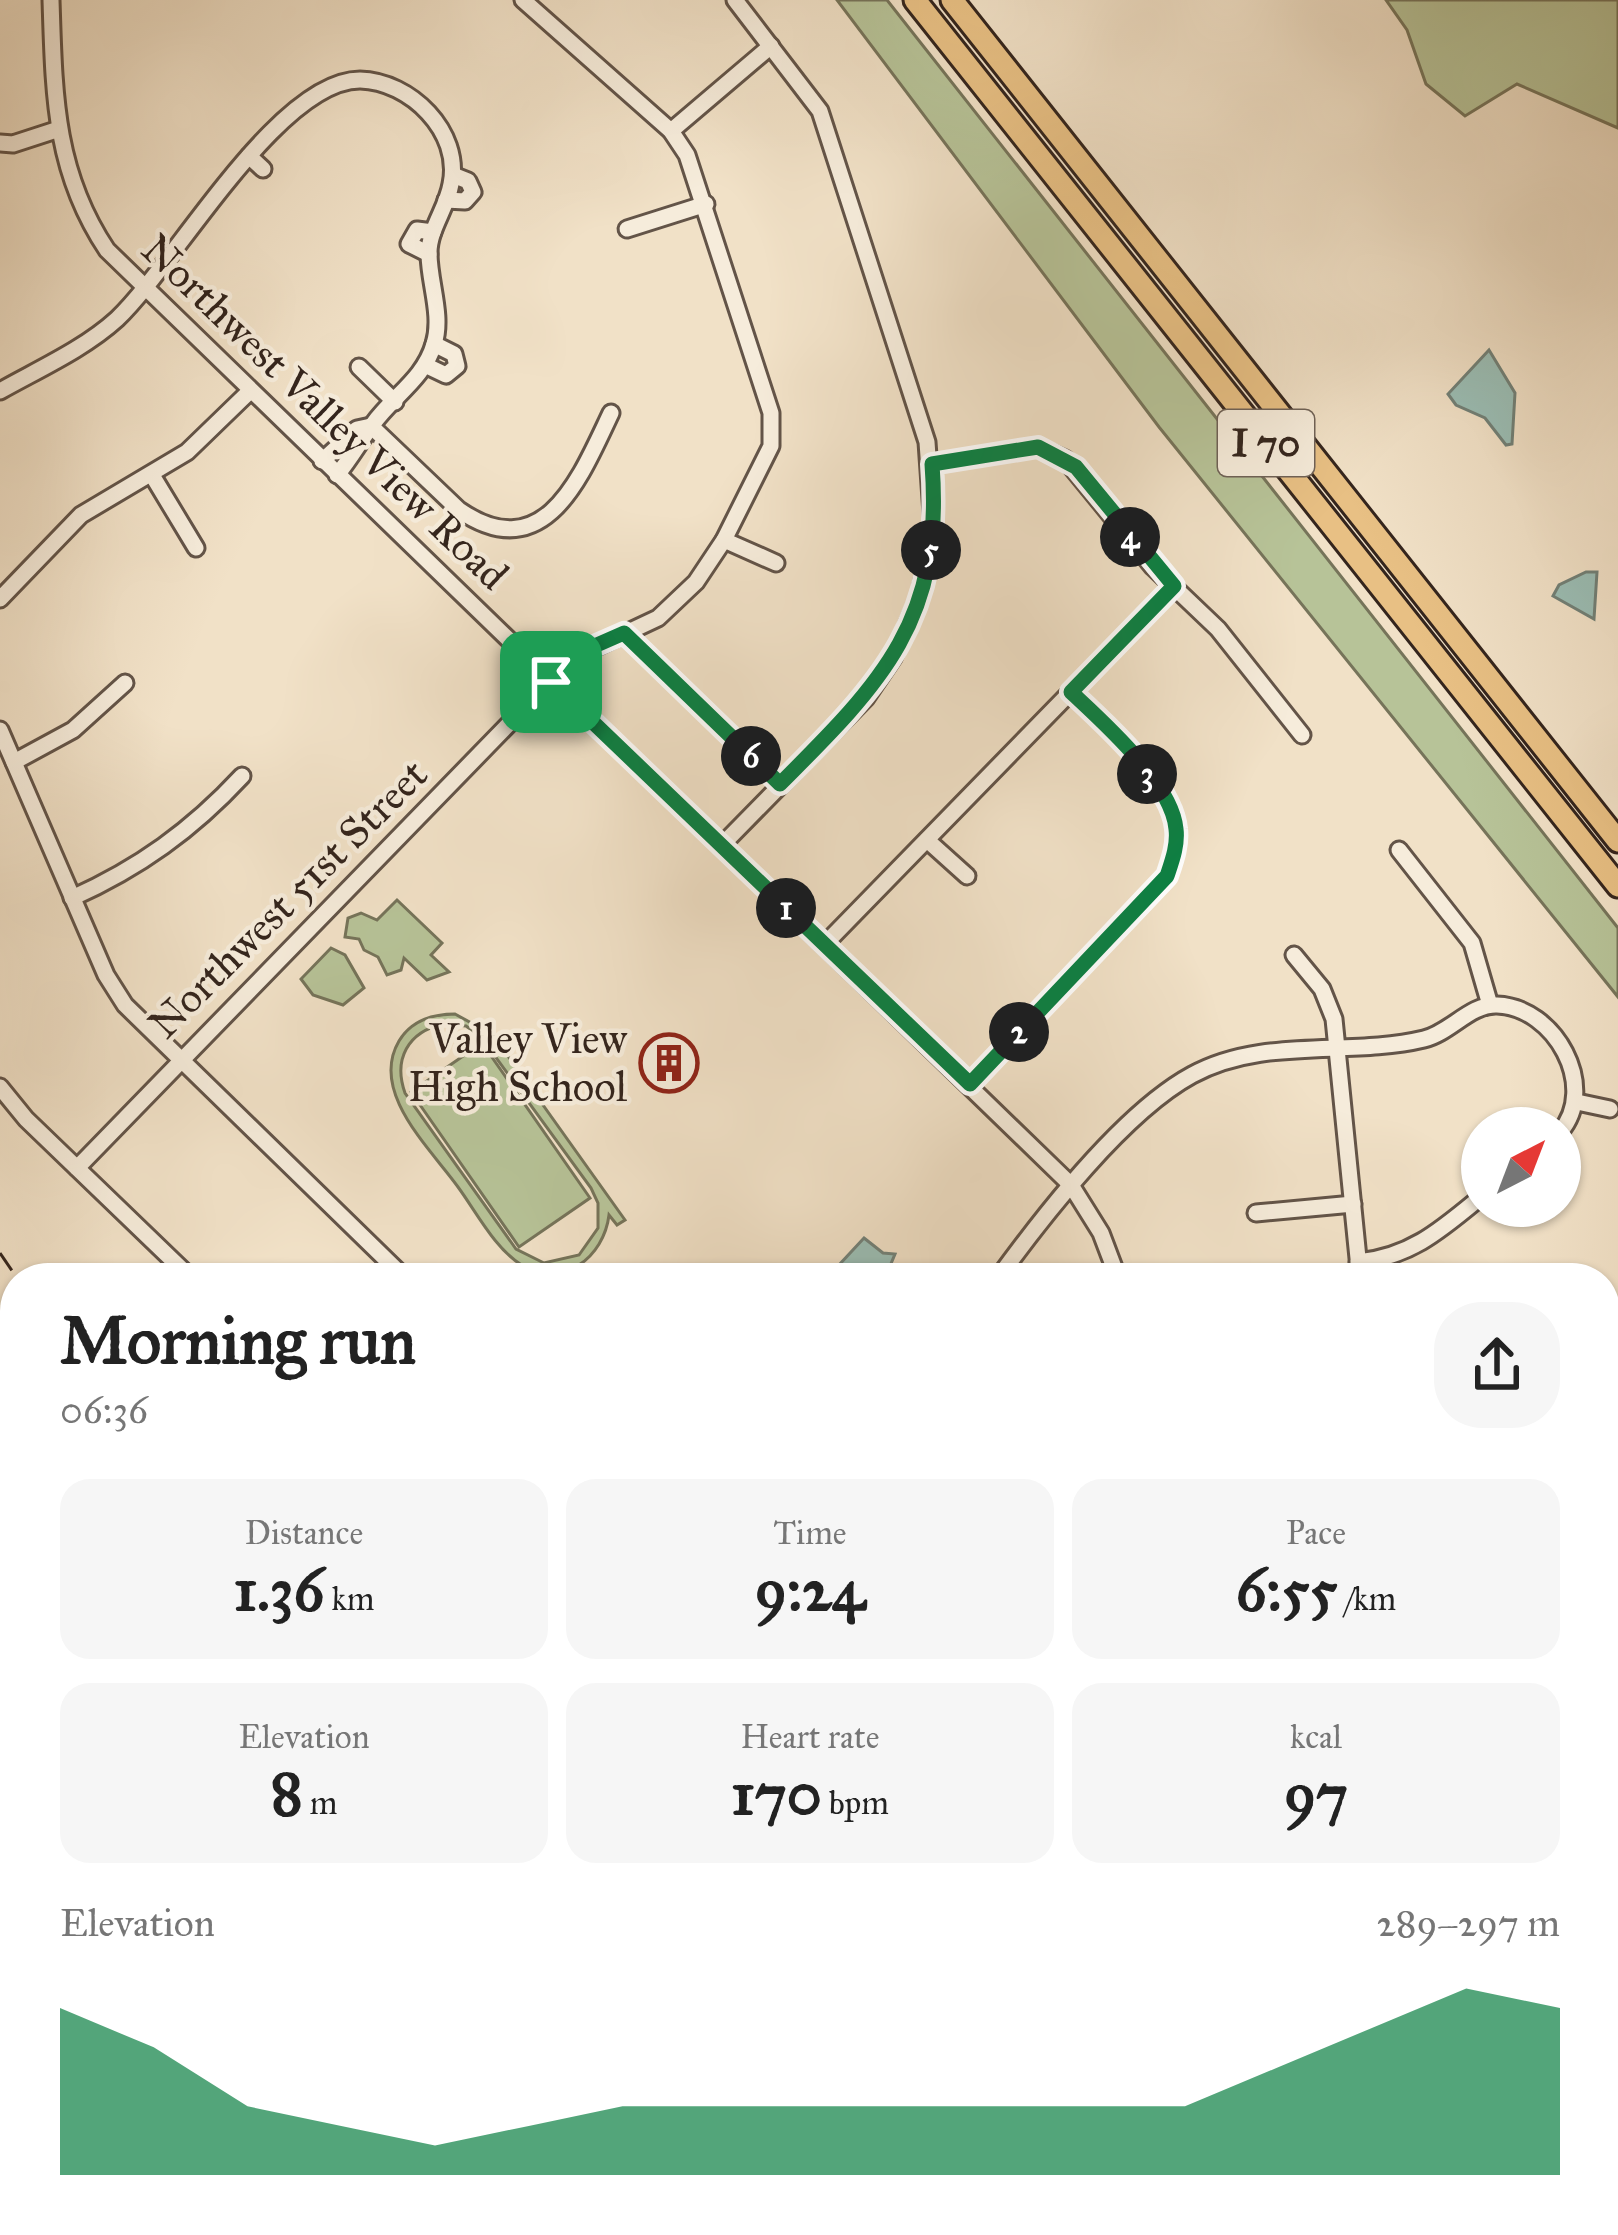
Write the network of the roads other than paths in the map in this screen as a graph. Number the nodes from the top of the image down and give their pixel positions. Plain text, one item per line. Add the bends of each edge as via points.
1 (51, 0) edge
2 (523, 0) edge
3 (735, 0) edge
4 (915, 0) edge
5 (952, 0) edge
6 (771, 46) junction
7 (56, 130) junction
8 (671, 131) junction
9 (0, 142) edge
10 (249, 156) junction
11 (262, 169) dead end
12 (706, 204) junction
13 (627, 230) dead end
14 (144, 290) junction
15 (434, 344) junction
16 (425, 365) junction
17 (359, 367) dead end
18 (0, 391) edge
19 (250, 391) junction
20 (395, 402) junction
21 (611, 413) dead end
22 (371, 426) junction
23 (322, 461) junction
24 (932, 464) junction
25 (152, 475) junction
26 (337, 475) junction
27 (724, 539) junction
28 (196, 548) dead end
29 (776, 563) dead end
30 (1174, 586) junction
31 (0, 598) edge
32 (624, 633) junction
33 (551, 682) junction
34 (125, 683) dead end
35 (1071, 692) junction
36 (0, 730) edge
37 (1302, 736) dead end
38 (14, 762) junction
39 (242, 776) dead end
40 (780, 784) junction
41 (928, 840) junction
42 (1618, 841) edge
43 (723, 844) junction
44 (1399, 850) dead end
45 (967, 876) dead end
46 (1618, 886) edge
47 (72, 898) junction
48 (824, 945) junction
49 (1294, 956) dead end
50 (1490, 1005) junction
51 (1338, 1047) junction
52 (180, 1060) junction
53 (970, 1084) junction
54 (0, 1087) edge
55 (1576, 1102) junction
56 (1573, 1107) edge
57 (1610, 1109) dead end
58 (76, 1168) junction
59 (1072, 1185) junction
60 (1353, 1204) junction
61 (1256, 1213) dead end
62 (1461, 1213) edge
63 (175, 1263) edge
64 (390, 1263) edge
65 (1010, 1263) edge
66 (1112, 1263) edge
67 (1358, 1263) edge
68 (1376, 1263) edge

1 - 7 street, Northwest Valley View Road
2 - 8 street
3 - 6 street
4 - 46 highway, I 70
5 - 42 highway, I 70
6 - 8 street
6 - 24 street via 820,111
7 - 9 street
7 - 14 street, Northwest Valley View Road via 92,227
8 - 12 street, Northwest 51st Street
10 - 11 street
10 - 14 street
10 - 15 street via 309,97 358,80 404,93 430,113 453,175 473,193 446,200 433,232
12 - 13 street
12 - 27 street, Northwest 51st Street via 774,427 766,463
14 - 18 street via 100,332
14 - 19 street, Northwest Valley View Road
15 - 16 street
15 - 16 street via 454,354 457,366 446,375
16 - 20 street
17 - 20 street
19 - 23 street, Northwest Valley View Road
19 - 25 street
20 - 22 street
21 - 22 street via 563,504 544,519 507,527 459,509
22 - 23 street
22 - 26 street
23 - 26 street, Northwest Valley View Road
24 - 30 street via 1018,448 1052,452 1076,467
24 - 40 street via 932,546 904,638 866,698
25 - 28 street
25 - 31 street via 81,515
26 - 33 street, Northwest Valley View Road
27 - 29 street
27 - 32 street, Northwest 51st Street via 672,607
30 - 35 street
30 - 37 street
32 - 33 street, Northwest 51st Street via 583,651
32 - 40 street
33 - 43 street, Northwest Valley View Road
33 - 52 street, Northwest 51st Street
34 - 38 street via 74,730
35 - 41 street
35 - 53 street via 1119,738 1170,808 1174,854 1167,876
36 - 38 street
38 - 47 street
39 - 47 street via 141,864
40 - 43 street
41 - 45 street
41 - 48 street
43 - 48 street, Northwest Valley View Road
44 - 50 street via 1472,943
47 - 52 street via 125,1005
48 - 53 street, Northwest Valley View Road
49 - 51 street via 1330,1004
50 - 51 street via 1430,1038
50 - 55 street via 1541,1024 1572,1065
51 - 59 street via 1244,1056 1196,1072
51 - 60 street
52 - 58 street, Northwest 51st Street
52 - 64 street
53 - 59 street, Northwest Valley View Road
54 - 58 street
55 - 56 street
55 - 57 street
58 - 63 street
59 - 65 street
59 - 66 street, Northwest Valley View Road
60 - 61 street
60 - 67 street
62 - 68 street via 1425,1243

